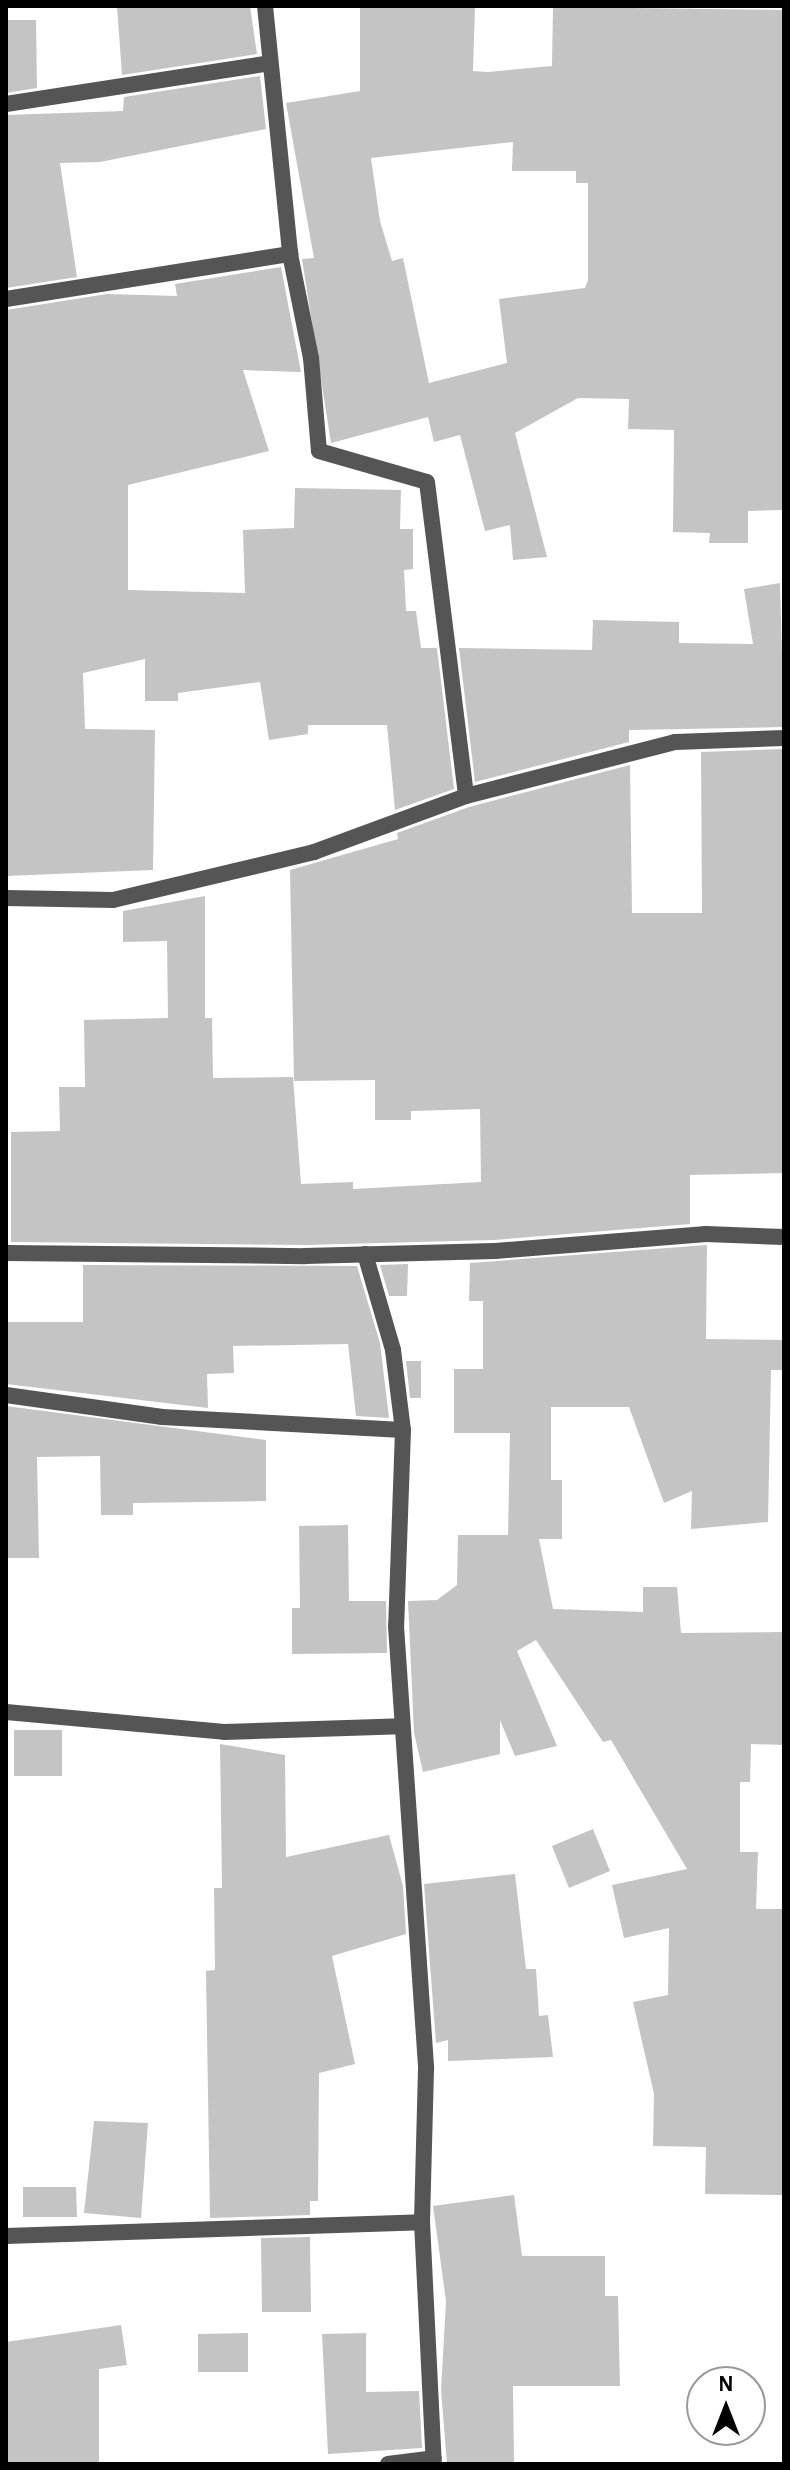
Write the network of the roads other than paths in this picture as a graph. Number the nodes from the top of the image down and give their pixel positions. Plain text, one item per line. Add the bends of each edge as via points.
1 (265, 6) edge
2 (270, 63) junction
3 (6, 104) edge
4 (290, 254) junction
5 (6, 299) edge
6 (784, 738) edge
7 (466, 796) junction
8 (6, 898) edge
9 (784, 1237) edge
10 (6, 1253) edge
11 (365, 1254) junction
12 (6, 1395) edge
13 (403, 1430) junction
14 (6, 1712) edge
15 (401, 1726) junction
16 (422, 2222) junction
17 (6, 2236) edge
18 (434, 2461) edge
19 (388, 2464) edge

1 - 2 street
2 - 3 street
2 - 4 street
4 - 5 street
4 - 7 street via 311,358 319,451 427,482
6 - 7 street via 675,742
7 - 8 street via 314,852 113,900
9 - 11 street via 706,1234 495,1251
10 - 11 street
11 - 13 street via 393,1350
12 - 13 street via 162,1417
13 - 15 street via 396,1626
14 - 15 street via 224,1732
15 - 16 street via 426,2069
16 - 17 street
16 - 18 street
18 - 19 street

